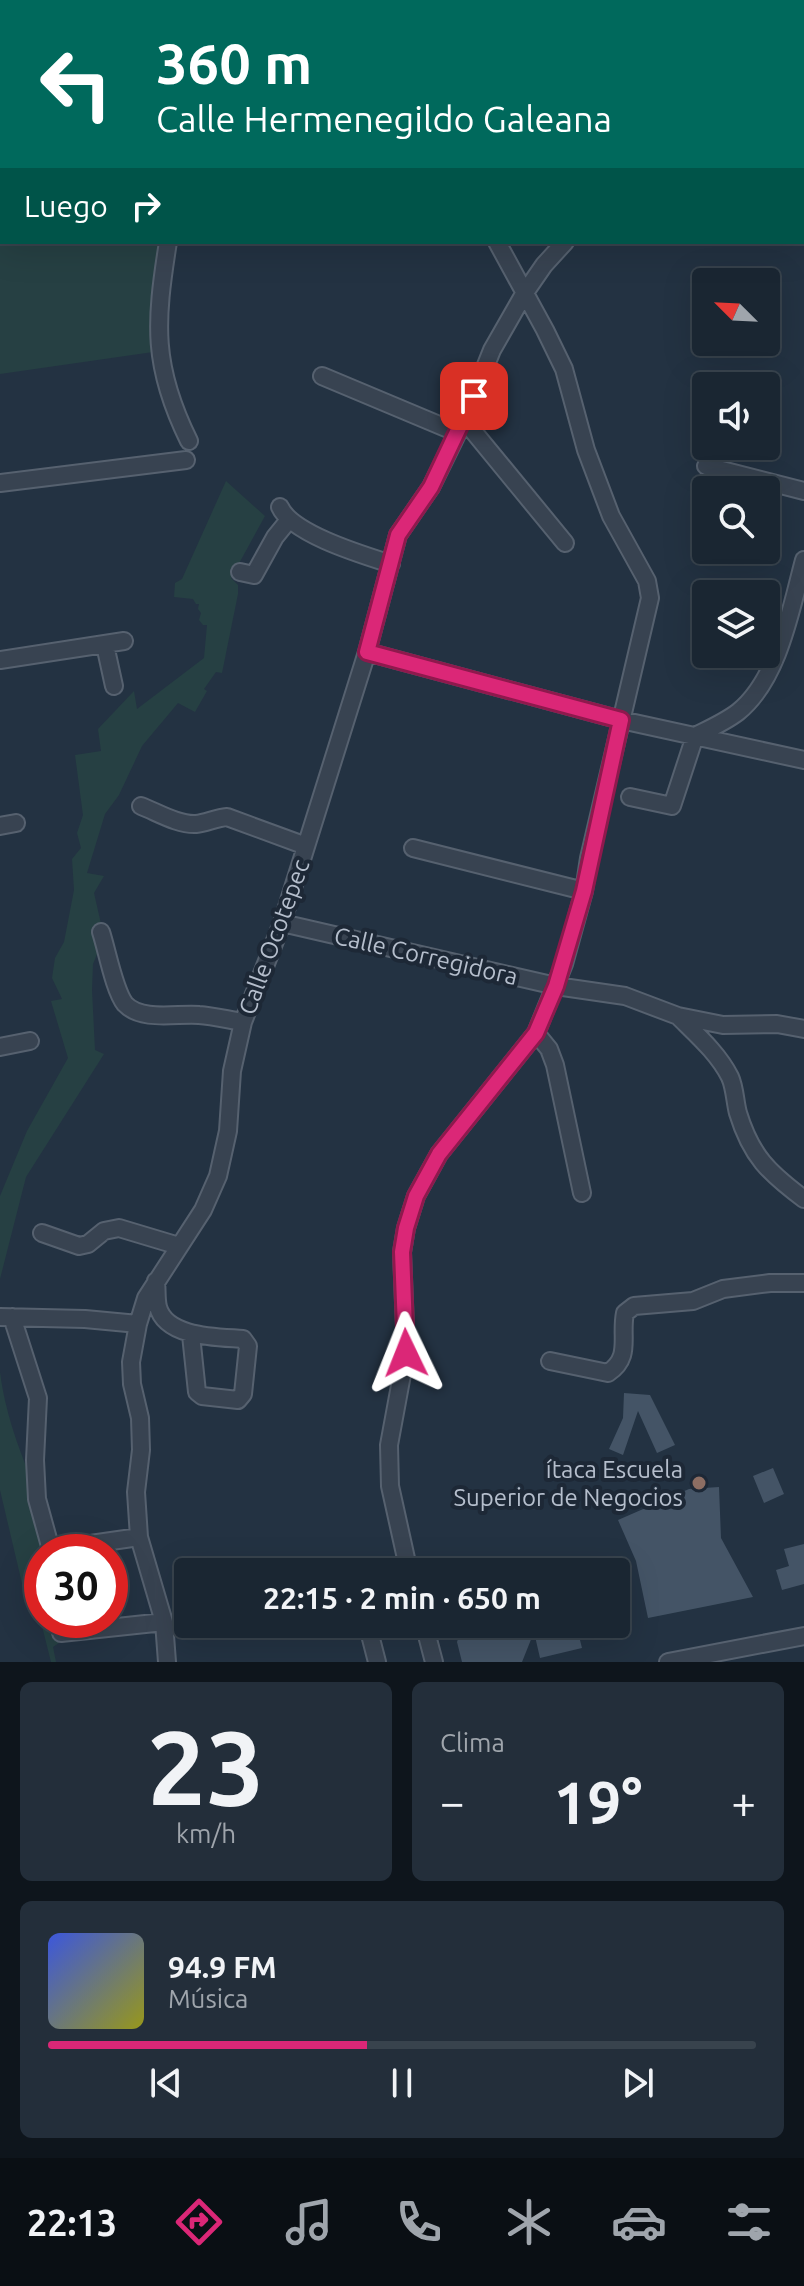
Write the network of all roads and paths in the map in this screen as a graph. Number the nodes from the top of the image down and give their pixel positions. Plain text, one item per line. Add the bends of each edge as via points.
1 (168, 244) edge
2 (498, 244) edge
3 (563, 244) edge
4 (524, 294) junction
5 (322, 376) dead end
6 (461, 426) junction
7 (189, 441) dead end
8 (186, 460) dead end
9 (706, 466) dead end
10 (0, 483) edge
11 (804, 491) edge
12 (565, 543) dead end
13 (804, 560) edge
14 (391, 564) junction
15 (240, 572) dead end
16 (796, 616) edge
17 (124, 641) dead end
18 (105, 645) junction
19 (367, 652) junction
20 (0, 660) edge
21 (114, 686) dead end
22 (739, 711) junction
23 (621, 720) junction
24 (695, 736) junction
25 (759, 749) junction
26 (804, 760) edge
27 (630, 797) dead end
28 (141, 806) dead end
29 (306, 846) junction
30 (413, 848) dead end
31 (584, 891) junction
32 (282, 923) junction
33 (101, 932) dead end
34 (556, 986) junction
35 (678, 1016) junction
36 (243, 1022) junction
37 (804, 1029) edge
38 (536, 1033) junction
39 (30, 1041) dead end
40 (0, 1047) edge
41 (582, 1193) dead end
42 (804, 1199) edge
43 (42, 1233) dead end
44 (179, 1246) junction
45 (156, 1281) junction
46 (804, 1283) edge
47 (6, 1317) edge
48 (138, 1324) junction
49 (191, 1335) junction
50 (550, 1361) dead end
51 (139, 1537) junction
52 (406, 1558) edge
53 (164, 1622) junction
54 (128, 1626) edge
55 (804, 1636) edge
56 (371, 1638) edge
57 (428, 1638) edge
58 (690, 1660) edge
59 (167, 1662) edge
60 (377, 1662) edge
61 (434, 1662) edge
62 (668, 1662) edge

1 - 7 street via 157,337 167,390
2 - 4 street
3 - 4 street, Calle Ocotepec
4 - 6 street, Calle Ocotepec via 492,350
4 - 23 street via 564,369 611,516 647,581 648,616
5 - 6 street
6 - 12 street
6 - 14 street, Calle Ocotepec via 431,487 398,535
8 - 10 street
9 - 11 street
13 - 16 street
14 - 15 street via 338,546 284,514 254,575
14 - 19 street, Calle Ocotepec
16 - 22 street via 764,684
17 - 18 street
18 - 20 street
18 - 21 street
19 - 23 street
19 - 29 street, Calle Ocotepec
22 - 24 street
22 - 25 street via 739,725
23 - 24 street
23 - 31 street
24 - 25 street
24 - 27 street via 672,806
25 - 26 street
28 - 29 street via 185,823 227,817
29 - 32 street, Calle Ocotepec
30 - 31 street
31 - 34 street
32 - 34 street, Calle Corregidora
32 - 36 street, Calle Ocotepec
33 - 36 street via 119,992 134,1009
34 - 35 street, Calle Corregidora via 625,996
34 - 38 street
35 - 37 street, Calle Corregidora via 723,1025
35 - 42 street via 708,1045 730,1078 744,1135 756,1157
36 - 44 street, Calle Ocotepec via 218,1176
38 - 41 street via 555,1065
38 - 52 street via 439,1154 406,1228 406,1353 389,1445 390,1486
39 - 40 street
43 - 44 street via 79,1246 119,1228
44 - 45 street, Calle Ocotepec
45 - 48 street, Calle Ocotepec
45 - 49 street via 159,1309
46 - 50 street via 723,1289 693,1301 634,1306 625,1313 622,1326 623,1356 608,1373
47 - 48 street
47 - 51 street via 38,1398 37,1499 50,1546
48 - 51 street, Calle Ocotepec via 131,1362 140,1418
49 - 49 street via 246,1341 243,1394 238,1400 197,1392
51 - 53 street, Calle Ocotepec
53 - 54 street
53 - 59 street, Calle Ocotepec
55 - 58 street
56 - 60 street
57 - 61 street
58 - 62 street

